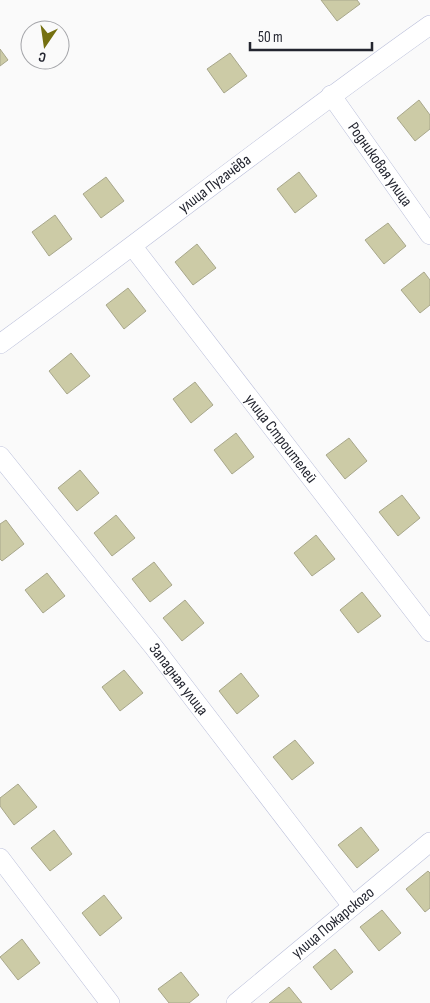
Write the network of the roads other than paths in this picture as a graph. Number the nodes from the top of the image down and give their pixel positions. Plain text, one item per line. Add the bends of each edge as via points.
1 (430, 25) edge
2 (331, 95) junction
3 (430, 234) edge
4 (133, 246) junction
5 (0, 344) edge
6 (0, 456) edge
7 (430, 632) edge
8 (430, 842) edge
9 (0, 858) edge
10 (352, 906) junction
11 (110, 1003) edge
12 (236, 1003) edge

1 - 2 street, улица Пугачёва
2 - 3 street, Родниковая улица
2 - 4 street, улица Пугачёва
4 - 5 street, улица Пугачёва
4 - 7 street, улица Строителей
6 - 10 street, Западная улица via 153,646
8 - 10 street, улица Пожарского
9 - 11 street
10 - 12 street, улица Пожарского

